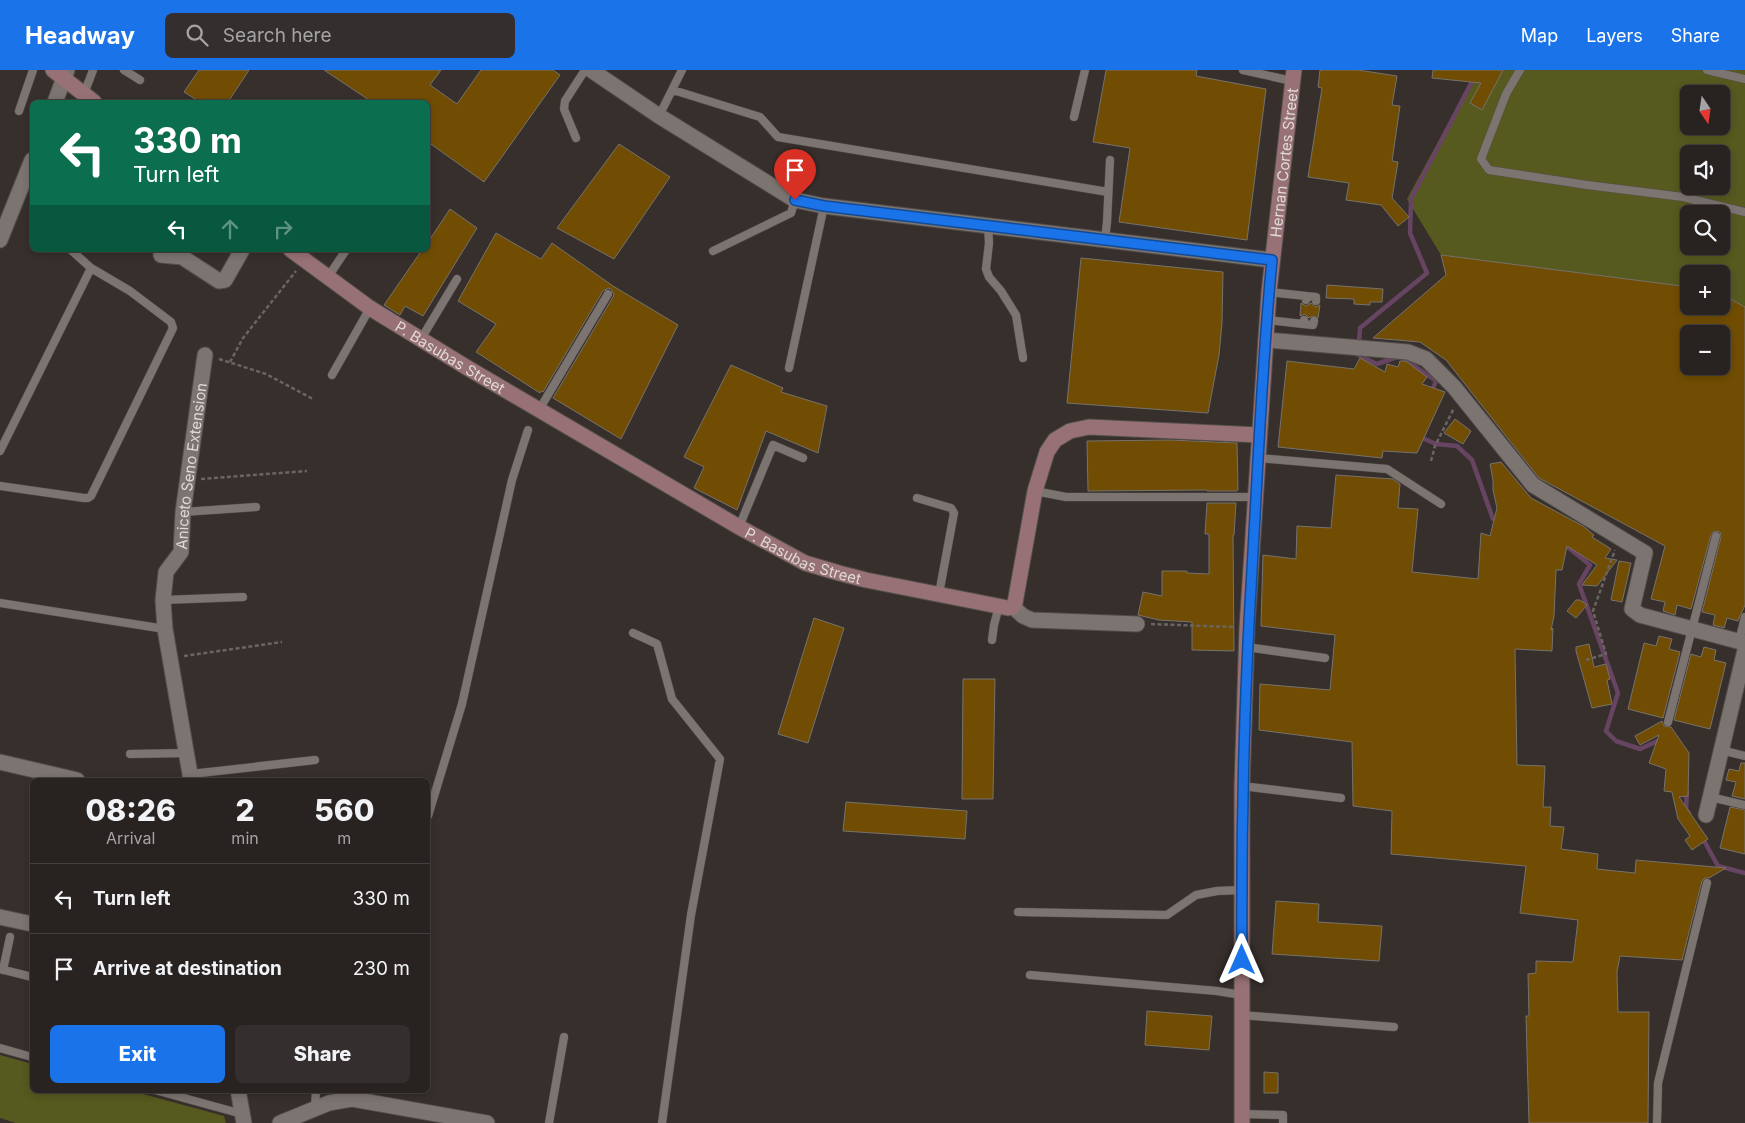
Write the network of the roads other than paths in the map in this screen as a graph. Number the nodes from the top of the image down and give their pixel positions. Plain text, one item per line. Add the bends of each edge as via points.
1 (33, 70) edge
2 (93, 70) edge
3 (124, 70) edge
4 (585, 70) edge
5 (591, 70) edge
6 (682, 70) edge
7 (1085, 70) edge
8 (1243, 70) edge
9 (1520, 70) edge
10 (1706, 70) edge
11 (61, 73) edge
12 (1293, 75) edge
13 (1745, 79) edge
14 (140, 80) dead end
15 (673, 90) junction
16 (55, 100) edge
17 (86, 100) edge
18 (19, 112) dead end
19 (659, 116) junction
20 (1074, 117) dead end
21 (576, 138) dead end
22 (1110, 160) dead end
23 (30, 165) edge
24 (1108, 192) junction
25 (795, 200) junction
26 (824, 206) junction
27 (1745, 212) edge
28 (988, 226) junction
29 (0, 240) edge
30 (1105, 240) junction
31 (72, 252) edge
32 (241, 252) edge
33 (294, 252) edge
34 (345, 252) edge
35 (713, 252) dead end
36 (161, 254) dead end
37 (1272, 260) junction
38 (91, 268) junction
39 (328, 276) junction
40 (457, 279) dead end
41 (1269, 292) junction
42 (608, 294) dead end
43 (1316, 301) dead end
44 (370, 308) junction
45 (1267, 320) junction
46 (1314, 321) dead end
47 (422, 339) junction
48 (1266, 340) junction
49 (205, 355) road end
50 (1023, 358) dead end
51 (789, 368) dead end
52 (332, 375) dead end
53 (539, 410) junction
54 (528, 430) dead end
55 (1259, 435) junction
56 (0, 451) edge
57 (803, 458) dead end
58 (1258, 458) junction
59 (0, 486) edge
60 (1035, 490) junction
61 (917, 498) dead end
62 (1255, 498) junction
63 (1441, 504) dead end
64 (256, 507) dead end
65 (183, 512) junction
66 (738, 527) junction
67 (1716, 536) dead end
68 (939, 594) junction
69 (243, 597) dead end
70 (163, 600) junction
71 (0, 603) edge
72 (1006, 606) junction
73 (1745, 618) edge
74 (1137, 624) road end
75 (165, 629) junction
76 (1691, 629) junction
77 (633, 633) dead end
78 (992, 640) dead end
79 (1743, 644) edge
80 (1246, 647) junction
81 (1325, 658) dead end
82 (1668, 722) dead end
83 (1721, 750) junction
84 (187, 753) junction
85 (130, 754) dead end
86 (1745, 756) edge
87 (315, 760) dead end
88 (0, 762) edge
89 (191, 777) edge
90 (69, 778) edge
91 (1242, 786) junction
92 (1710, 797) junction
93 (1341, 798) dead end
94 (1745, 806) edge
95 (430, 809) edge
96 (1706, 815) dead end
97 (1707, 883) dead end
98 (1241, 890) junction
99 (1018, 912) dead end
100 (0, 917) edge
101 (30, 924) edge
102 (10, 937) dead end
103 (2, 969) edge
104 (1030, 975) dead end
105 (30, 976) edge
106 (1242, 995) junction
107 (1241, 1015) junction
108 (1394, 1027) dead end
109 (564, 1037) dead end
110 (0, 1048) edge
111 (30, 1056) edge
112 (164, 1093) edge
113 (239, 1093) edge
114 (316, 1093) edge
115 (352, 1095) edge
116 (316, 1107) junction
117 (243, 1118) edge
118 (1242, 1118) edge
119 (280, 1123) edge
120 (487, 1123) edge
121 (549, 1123) edge
122 (662, 1123) edge
123 (1283, 1123) edge
124 (1657, 1123) edge

1 - 18 lane
2 - 17 lane
3 - 14 lane
4 - 21 lane via 564,109
5 - 19 street
6 - 15 lane
7 - 20 lane
8 - 12 lane
9 - 27 lane via 1506,94 1481,159 1489,170 1683,196
10 - 13 lane
11 - 16 street
11 - 17 street
12 - 37 street, Hernan Cortes Street
15 - 19 lane
15 - 24 lane via 760,117 778,137
19 - 25 street
22 - 24 lane
23 - 29 street
24 - 30 lane
25 - 26 street
25 - 35 lane via 791,213
26 - 28 street
26 - 51 lane
28 - 30 street
28 - 50 lane via 986,269 1016,315
30 - 37 street
31 - 38 lane
32 - 36 street via 222,281 182,257
33 - 39 street, P. Basubas Street
34 - 39 lane
37 - 41 street, Hernan Cortes Street
38 - 56 lane
38 - 59 lane via 130,291 171,322 173,328 91,496 84,498
39 - 44 street, P. Basubas Street
40 - 47 lane
41 - 43 lane via 1316,297
41 - 45 street, Hernan Cortes Street
42 - 53 lane
44 - 47 street, P. Basubas Street
44 - 52 lane
45 - 46 lane via 1313,325
45 - 48 street, Hernan Cortes Street
47 - 53 street, P. Basubas Street
48 - 55 street, Hernan Cortes Street
48 - 76 street via 1408,352 1426,359 1454,387 1533,485 1644,553 1632,609 1640,616
49 - 65 street, Aniceto Seno Extension
53 - 66 street, P. Basubas Street
54 - 95 lane via 512,480 462,704
55 - 58 street, Hernan Cortes Street
55 - 60 street via 1089,427 1070,431 1055,440 1046,452
57 - 66 lane via 773,445
58 - 62 street, Hernan Cortes Street
58 - 63 lane via 1386,469
60 - 62 lane via 1066,497
60 - 72 street via 1015,603
61 - 68 lane via 951,508 954,512
62 - 80 street, Hernan Cortes Street
64 - 65 lane
65 - 70 street, Aniceto Seno Extension via 181,552 166,572
66 - 68 street, P. Basubas Street via 805,562 848,576
67 - 76 lane
68 - 72 street, P. Basubas Street
69 - 70 lane
70 - 75 street, Aniceto Seno Extension
71 - 75 lane
72 - 74 street via 1032,620
72 - 78 lane via 994,625
73 - 79 lane
75 - 84 street, Aniceto Seno Extension
76 - 79 street
76 - 82 lane
77 - 122 lane via 657,644 672,699 720,760 691,915
79 - 83 street via 1736,702
80 - 81 lane
80 - 91 street, Hernan Cortes Street
83 - 86 lane
83 - 92 street
84 - 85 lane
84 - 89 street, Aniceto Seno Extension
87 - 89 lane
88 - 90 street
91 - 93 lane
91 - 98 street, Hernan Cortes Street
92 - 94 lane
92 - 96 street
97 - 124 lane via 1658,1082
98 - 99 lane via 1196,895 1167,915
98 - 106 street, Hernan Cortes Street
100 - 101 street
102 - 103 lane
103 - 105 lane
104 - 106 lane
106 - 107 street, Hernan Cortes Street
107 - 108 lane
107 - 118 street, Hernan Cortes Street
109 - 121 lane
110 - 111 lane
112 - 117 lane
113 - 117 street
114 - 116 lane
115 - 116 street
115 - 120 street
116 - 119 street
118 - 123 lane via 1283,1115

